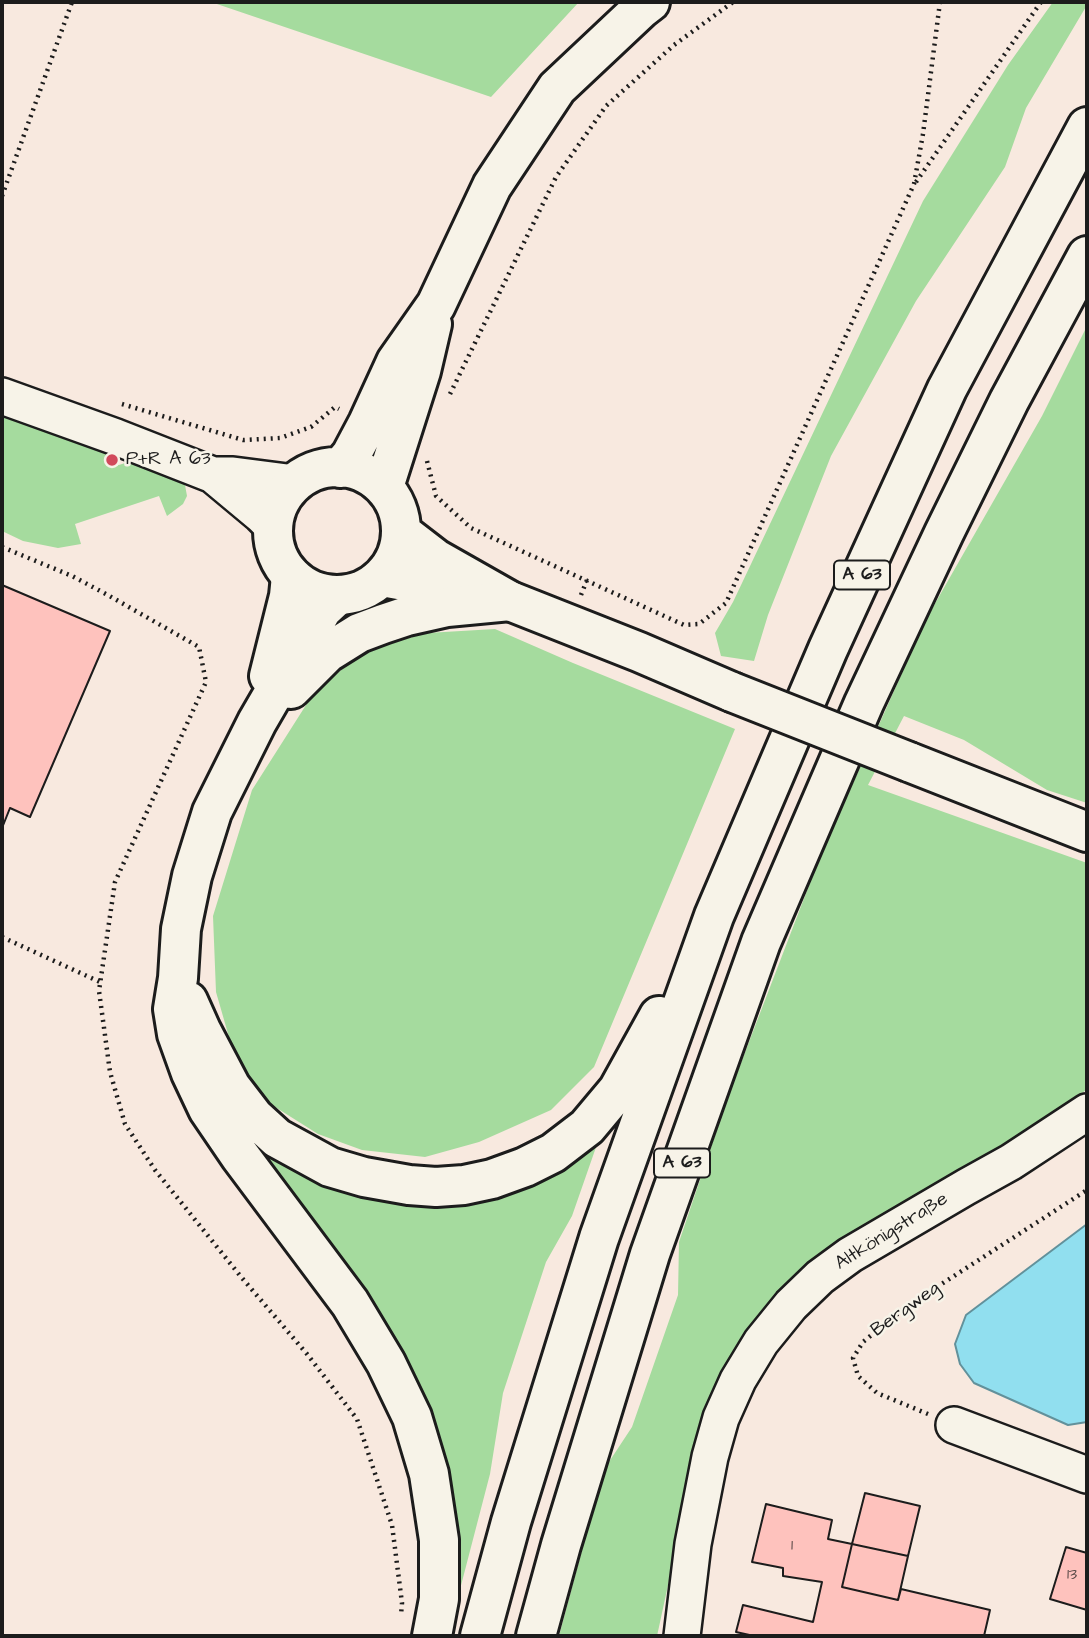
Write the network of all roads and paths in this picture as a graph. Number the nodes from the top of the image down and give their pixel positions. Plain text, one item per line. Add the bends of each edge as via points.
1 (72, 2) edge
2 (650, 2) edge
3 (733, 2) edge
4 (940, 2) edge
5 (1041, 2) edge
6 (1087, 127) edge
7 (914, 184) junction
8 (2, 196) edge
9 (1087, 256) edge
10 (436, 305) junction
11 (2, 396) edge
12 (448, 397) dead end
13 (114, 402) dead end
14 (335, 407) dead end
15 (425, 452) dead end
16 (340, 468) junction
17 (213, 475) junction
18 (295, 483) junction
19 (383, 487) junction
20 (273, 527) junction
21 (401, 532) junction
22 (2, 547) edge
23 (291, 576) junction
24 (382, 577) junction
25 (338, 595) junction
26 (510, 601) junction
27 (199, 647) dead end
28 (257, 722) junction
29 (1087, 832) edge
30 (714, 916) junction
31 (2, 937) edge
32 (178, 978) junction
33 (100, 982) dead end
34 (1087, 1112) edge
35 (1087, 1190) edge
36 (954, 1425) joint
37 (1087, 1475) edge
38 (432, 1636) edge
39 (480, 1636) edge
40 (536, 1636) edge
41 (682, 1636) edge

1 - 8 path
2 - 10 main road via 557,89 492,186
3 - 12 path via 674,45 599,116 556,177
4 - 7 path
5 - 7 path
6 - 30 main road, A 63 via 947,389 828,649
7 - 15 path via 726,603 699,624 684,625 471,528 436,496
9 - 40 main road, A 63 via 944,533 864,703 761,942 650,1254
10 - 16 main road via 396,362 368,423
10 - 19 main road via 421,371
11 - 17 street
13 - 14 path via 243,440 280,438 310,427
16 - 18 main road via 316,471
16 - 19 main road via 364,473
17 - 18 street
17 - 20 street
18 - 20 main road via 280,503
19 - 21 main road via 397,508
20 - 23 main road via 277,554
21 - 24 main road via 396,556
21 - 26 main road via 436,559
22 - 27 path via 72,576
23 - 25 main road via 313,591
23 - 28 main road
24 - 25 main road via 362,590
24 - 26 main road
25 - 28 main road via 322,610
26 - 28 main road via 447,607 359,634 327,653
26 - 29 main road, bridge
28 - 32 main road via 212,811 181,929
30 - 32 main road via 618,1090 587,1127 525,1167 464,1185 409,1185 365,1177 330,1167 277,1138 231,1087
30 - 39 main road, A 63 via 599,1238
31 - 33 path
32 - 38 main road via 173,1009 177,1034 208,1109 350,1303 412,1417 429,1474 439,1540 439,1598
34 - 41 street, Altkönigstraße via 1011,1162 850,1255 791,1305 761,1342 721,1418 710,1457
35 - 36 path, Bergweg via 906,1307 863,1342 853,1357 858,1376 877,1393
36 - 37 street

